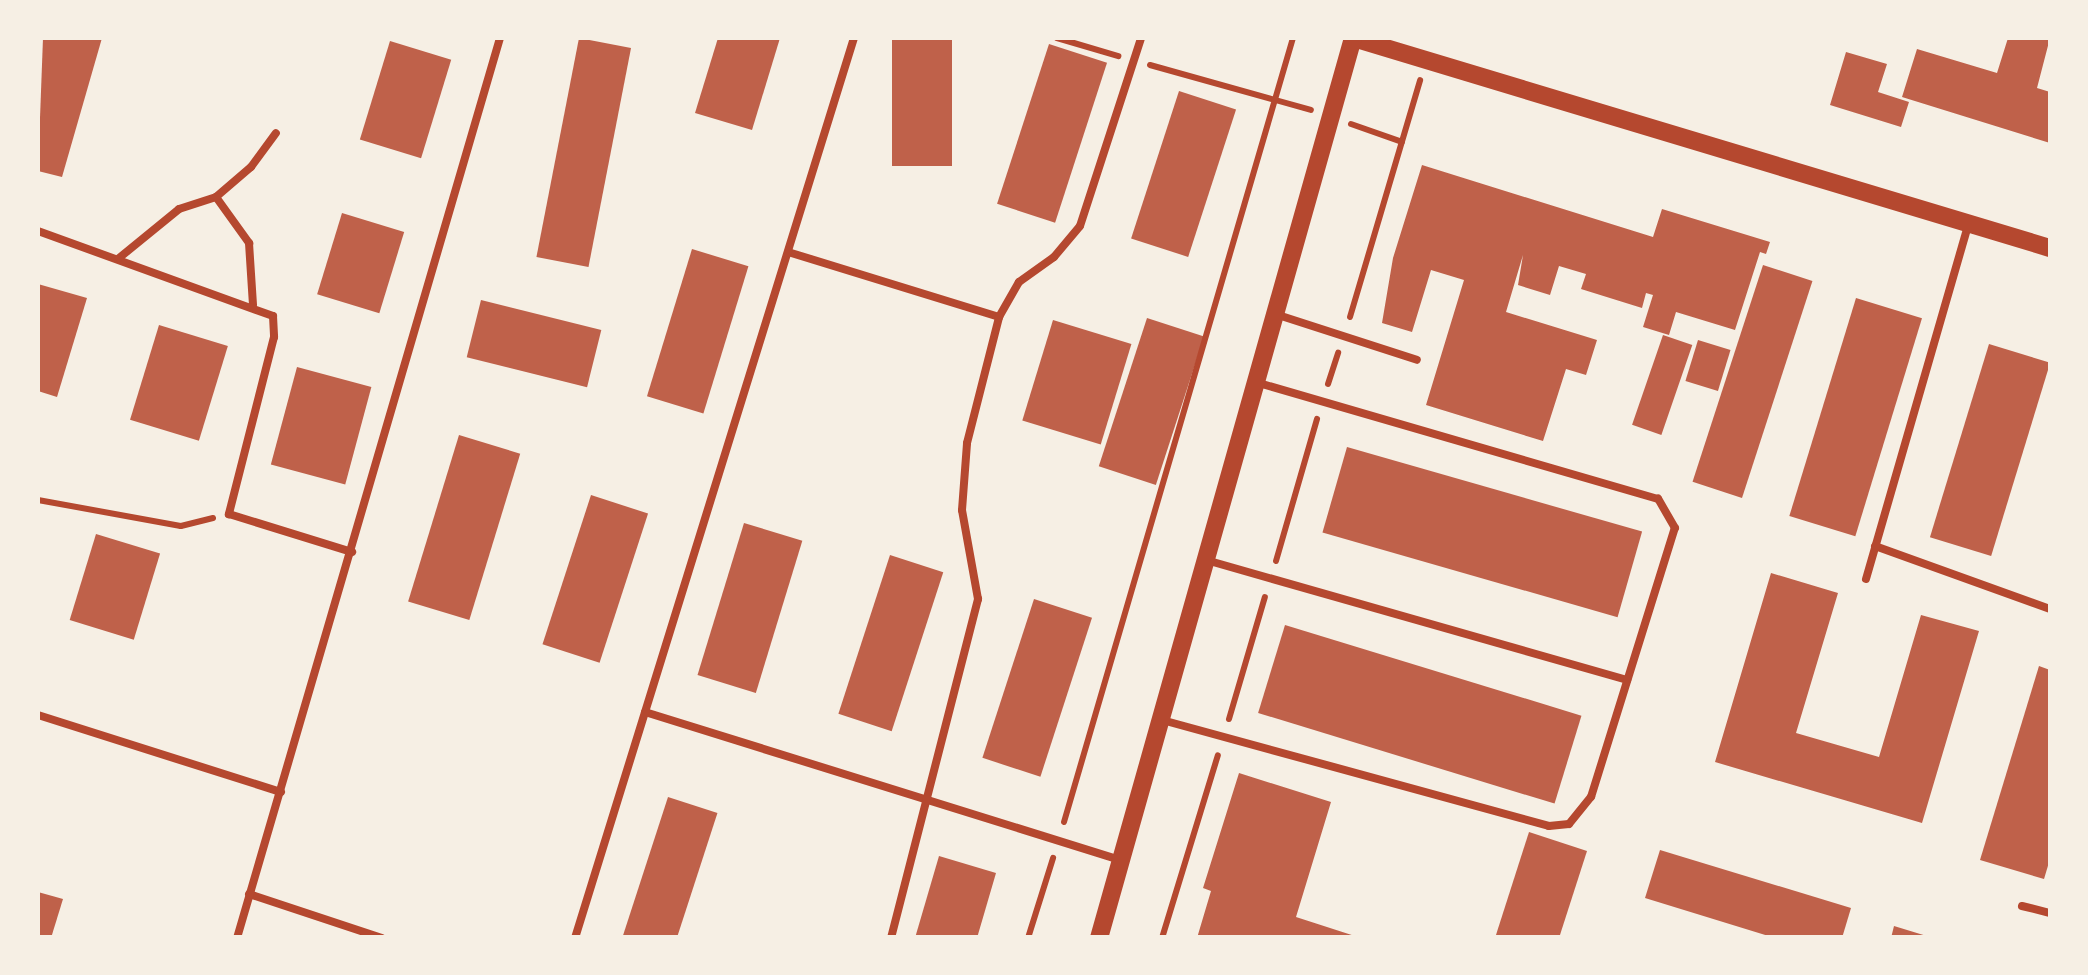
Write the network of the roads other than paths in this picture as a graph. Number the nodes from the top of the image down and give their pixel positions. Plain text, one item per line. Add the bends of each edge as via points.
1 (500, 38) edge
2 (854, 38) edge
3 (1141, 38) edge
4 (1353, 38) edge
5 (276, 133) dead end
6 (216, 198) junction
7 (1969, 224) junction
8 (38, 231) edge
9 (2050, 248) edge
10 (788, 252) junction
11 (118, 258) junction
12 (253, 305) junction
13 (1276, 314) junction
14 (998, 317) junction
15 (1416, 360) dead end
16 (1256, 382) junction
17 (1875, 546) junction
18 (352, 552) junction
19 (1206, 560) junction
20 (1866, 579) dead end
21 (2050, 609) edge
22 (1627, 680) junction
23 (645, 712) junction
24 (38, 715) edge
25 (1161, 720) junction
26 (281, 792) junction
27 (929, 804) junction
28 (1121, 860) junction
29 (249, 894) junction
30 (2022, 906) dead end
31 (2050, 913) edge
32 (237, 938) edge
33 (382, 938) edge
34 (576, 938) edge
35 (892, 938) edge
36 (1099, 938) edge

1 - 18 lane
2 - 10 lane
3 - 14 lane via 1080,226 1054,257 1019,282
4 - 7 street
4 - 13 street
5 - 6 lane
6 - 11 lane via 179,208
6 - 12 lane via 248,242
7 - 9 street
7 - 17 lane
8 - 11 lane
10 - 14 lane
10 - 23 lane
11 - 12 lane
12 - 18 lane via 273,316 274,338 229,514
13 - 15 lane
13 - 16 street
14 - 27 lane via 967,443 962,510 978,599
16 - 19 street
16 - 22 lane via 1658,499 1675,528
17 - 20 lane
17 - 21 lane
18 - 26 lane
19 - 22 lane
19 - 25 street
22 - 25 lane via 1591,797 1568,824 1549,826
23 - 27 lane
23 - 34 lane
24 - 26 lane
25 - 28 street
26 - 29 lane
27 - 28 lane
27 - 35 lane
28 - 36 street
29 - 32 lane
29 - 33 lane
30 - 31 lane

